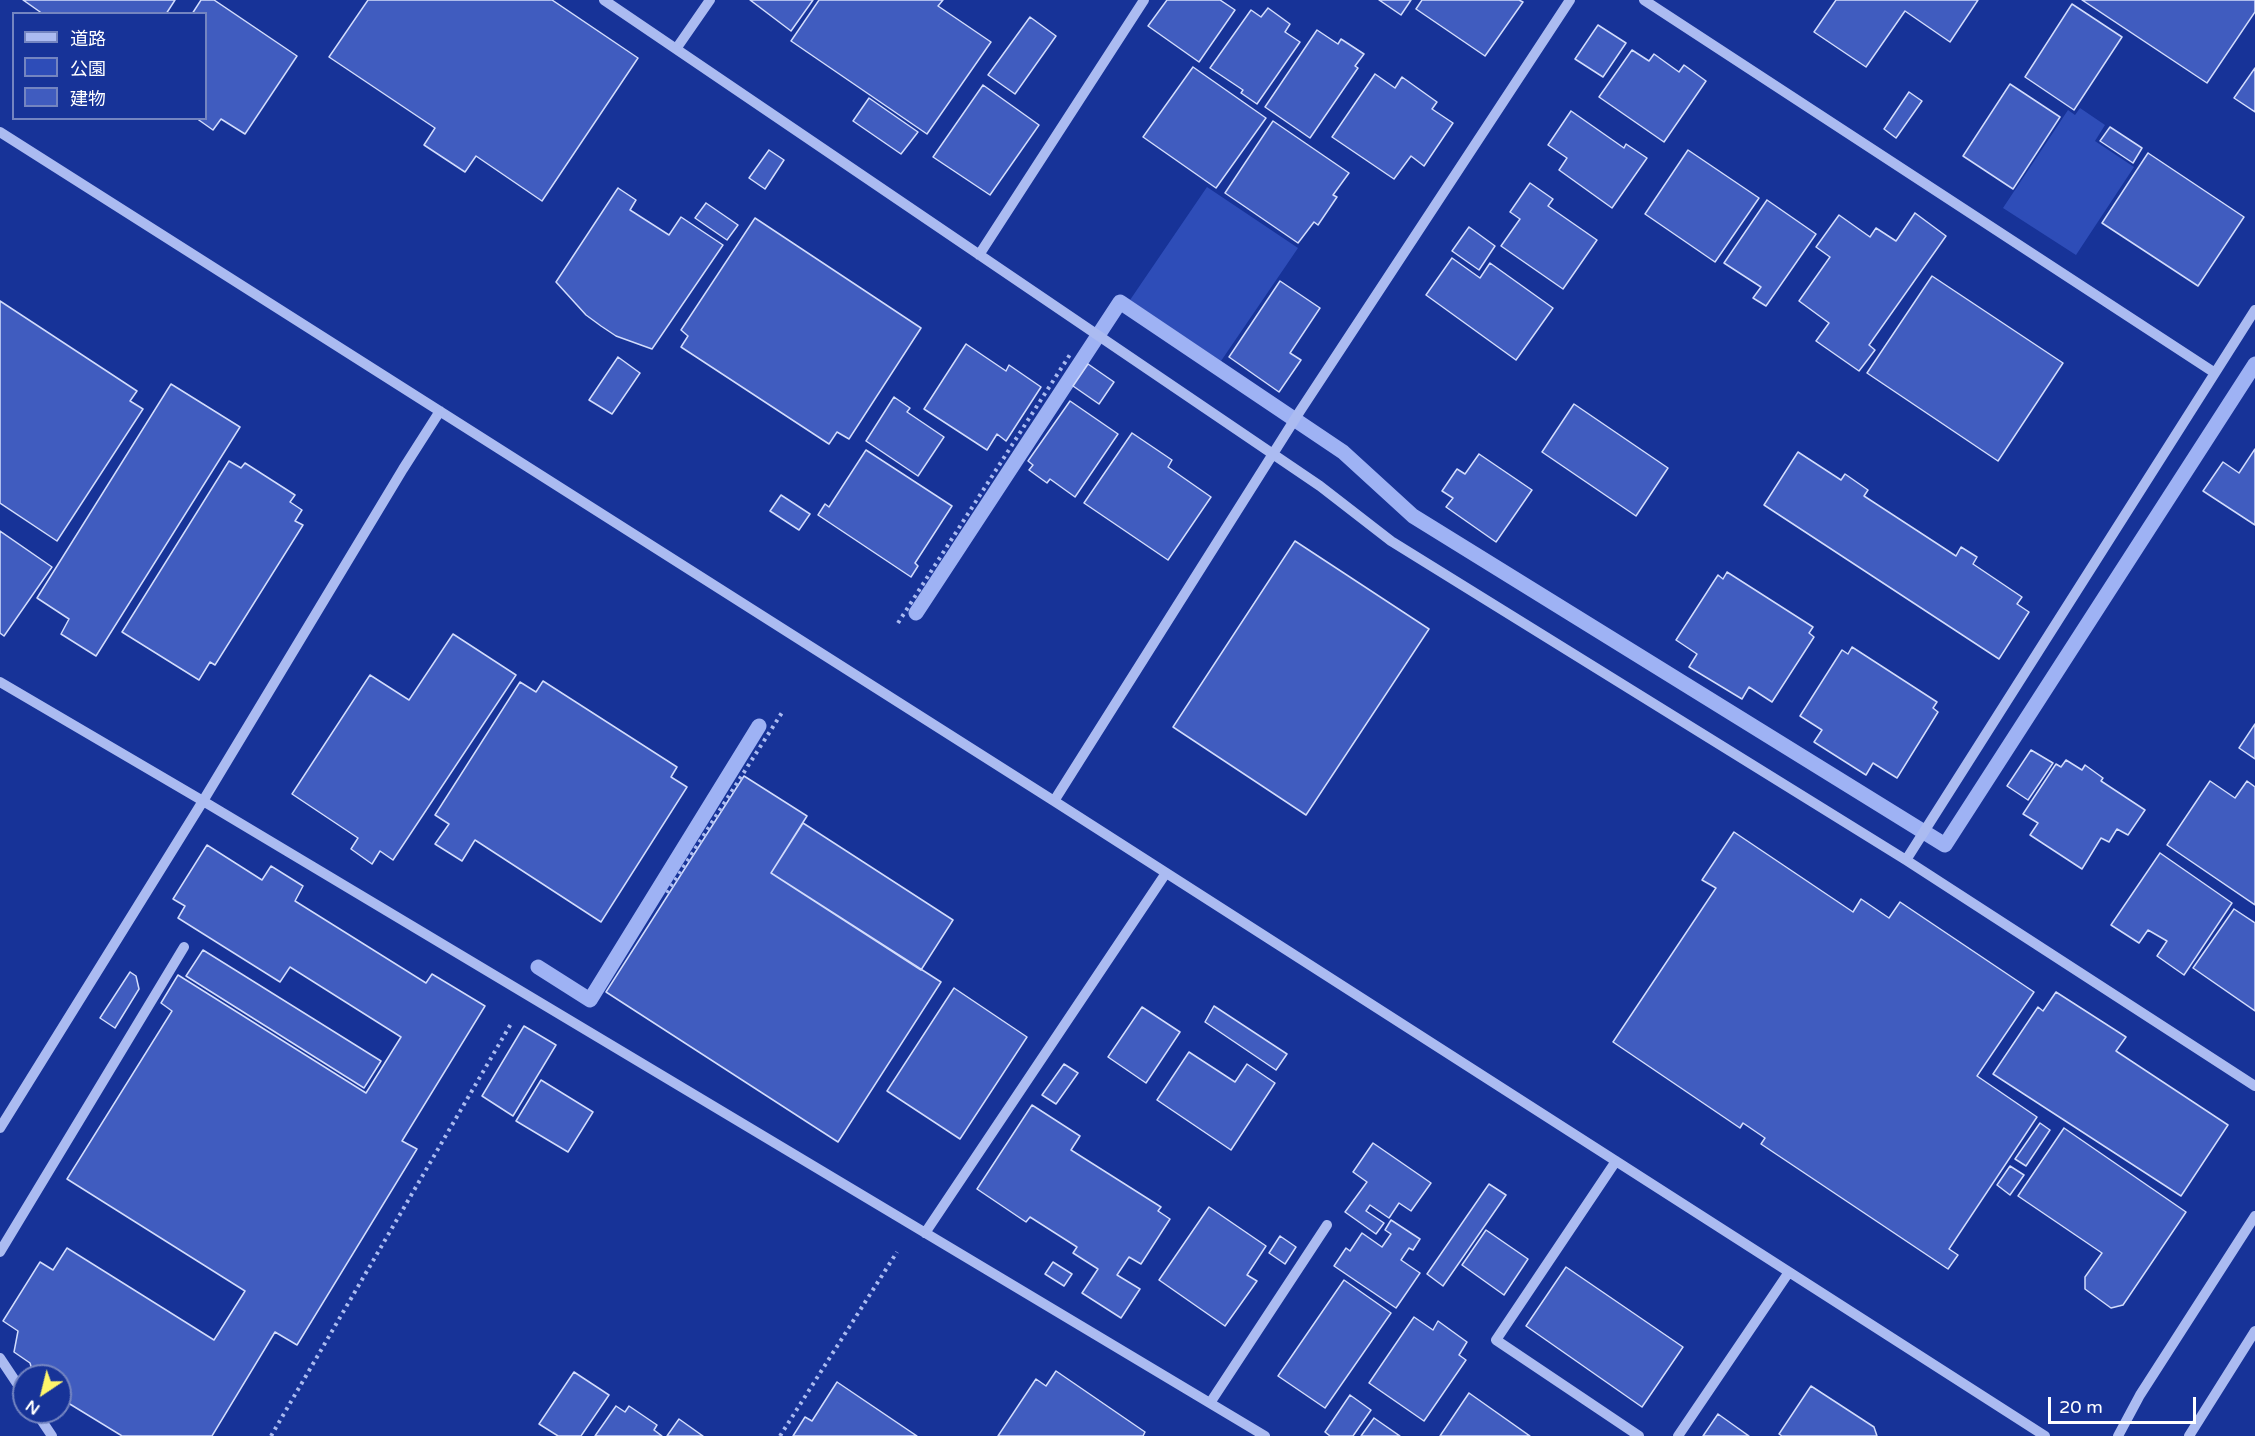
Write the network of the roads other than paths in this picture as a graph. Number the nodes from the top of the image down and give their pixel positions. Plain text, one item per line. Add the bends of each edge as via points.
1 (604, 0) edge
2 (710, 0) edge
3 (1144, 0) edge
4 (1570, 0) edge
5 (1644, 0) edge
6 (676, 49) junction
7 (0, 132) edge
8 (979, 255) junction
9 (2255, 310) edge
10 (2215, 373) junction
11 (440, 411) junction
12 (1272, 454) junction
13 (0, 682) edge
14 (203, 801) junction
15 (1054, 801) junction
16 (1906, 860) junction
17 (1166, 873) junction
18 (184, 947) dead end
19 (2255, 1086) edge
20 (0, 1128) edge
21 (1616, 1161) junction
22 (2255, 1216) edge
23 (1327, 1225) dead end
24 (925, 1233) junction
25 (0, 1252) edge
26 (1789, 1272) junction
27 (2255, 1331) edge
28 (0, 1358) edge
29 (12, 1376) edge
30 (1210, 1403) junction
31 (1265, 1436) edge
32 (1640, 1436) edge
33 (1678, 1436) edge
34 (2045, 1436) edge
35 (2118, 1436) edge
36 (2189, 1436) edge

1 - 6 street
2 - 6 street
3 - 8 street
4 - 12 street
5 - 10 street
6 - 8 street
7 - 11 street
8 - 12 street
9 - 10 street
10 - 16 street
11 - 14 street
11 - 15 street
12 - 15 street
12 - 16 street via 1390,541
13 - 14 street
14 - 20 street
14 - 24 street
15 - 17 street
16 - 19 street
17 - 21 street
17 - 24 street
18 - 25 street
21 - 26 street
21 - 32 street via 1496,1340
22 - 35 street
23 - 30 street
24 - 30 street
26 - 33 street
26 - 34 street
27 - 36 street
28 - 29 street
30 - 31 street

